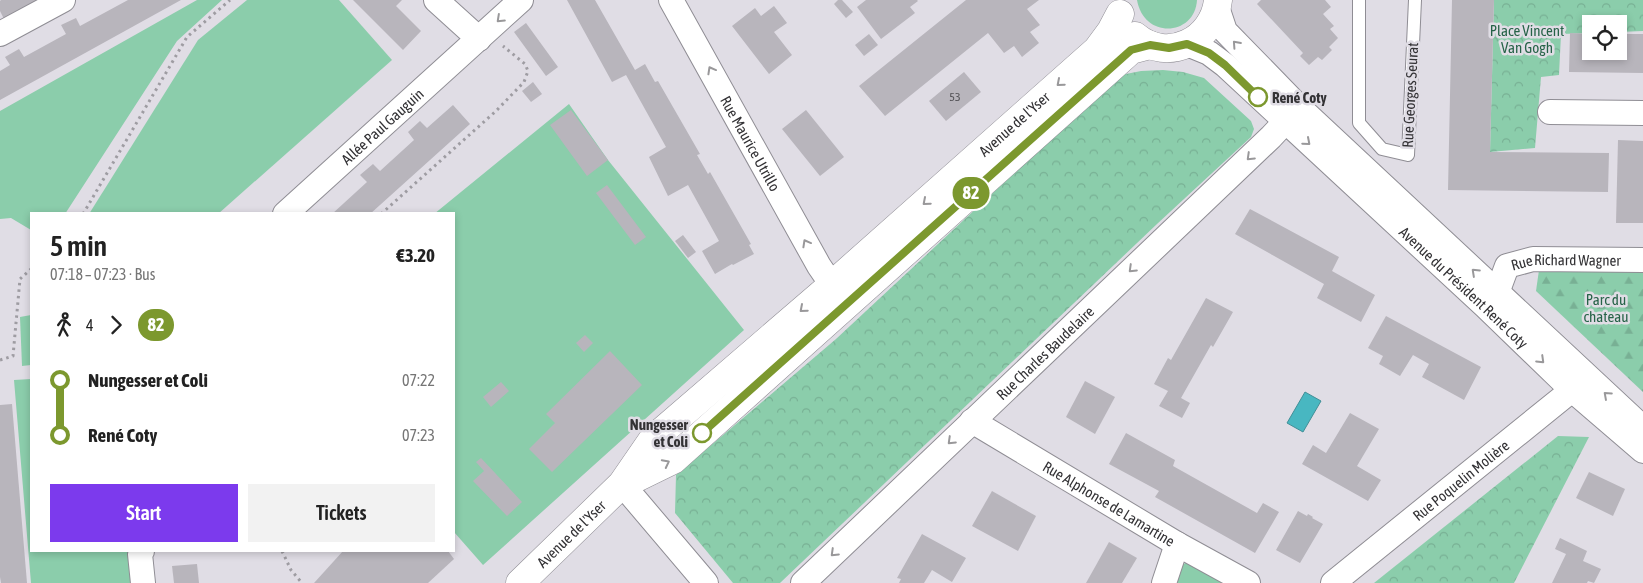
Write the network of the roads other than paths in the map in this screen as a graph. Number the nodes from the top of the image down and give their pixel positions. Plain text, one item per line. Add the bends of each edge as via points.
1 (63, 0) edge
2 (436, 0) edge
3 (521, 0) edge
4 (671, 0) edge
5 (1359, 0) edge
6 (1414, 0) edge
7 (1217, 4) edge
8 (1119, 7) edge
9 (0, 34) edge
10 (484, 34) junction
11 (1187, 44) junction
12 (1150, 45) junction
13 (1550, 112) dead end
14 (1643, 113) edge
15 (1292, 114) junction
16 (287, 212) edge
17 (1643, 260) edge
18 (841, 293) junction
19 (1491, 299) junction
20 (1579, 383) junction
21 (972, 421) junction
22 (1643, 428) edge
23 (1643, 451) edge
24 (622, 484) junction
25 (1178, 544) junction
26 (141, 552) edge
27 (143, 583) edge
28 (520, 583) edge
29 (706, 583) edge
30 (803, 583) edge
31 (1164, 583) edge
32 (1248, 583) edge
33 (1333, 583) edge

1 - 9 street
2 - 10 street
3 -> 10 street
18 -> 4 street, Rue Maurice Utrillo via 819,266
5 - 6 lane, Rue Georges Seurat via 1359,123 1382,149 1408,155
7 - 11 main road via 1211,23 1201,36
15 -> 7 street, Avenue du Président René Coty via 1225,31
8 - 12 main road via 1127,27
8 -> 18 main road, Avenue de l'Yser via 1111,31 1097,50
10 - 16 street, Allée Paul Gauguin
11 - 12 main road via 1169,48
11 - 15 street, Avenue du Président René Coty via 1209,53
12 - 18 main road, Avenue de l'Yser via 1131,50
13 - 14 street
15 - 19 street, Avenue du Président René Coty
15 -> 21 street, Rue Charles Baudelaire
17 - 19 street, Rue Richard Wagner via 1533,259 1507,266
18 - 24 main road, Avenue de l'Yser via 653,439
19 - 20 street, Avenue du Président René Coty
22 -> 20 street, Avenue du Président René Coty
20 - 23 street, Avenue du Président René Coty
20 - 33 street, Rue Poquelin Molière
21 - 25 street, Rue Alphonse de Lamartine
21 -> 30 street, Rue Charles Baudelaire
24 - 28 main road, Avenue de l'Yser
24 - 29 street
25 - 31 street
25 - 32 street, Rue Alphonse de Lamartine
26 - 27 street

